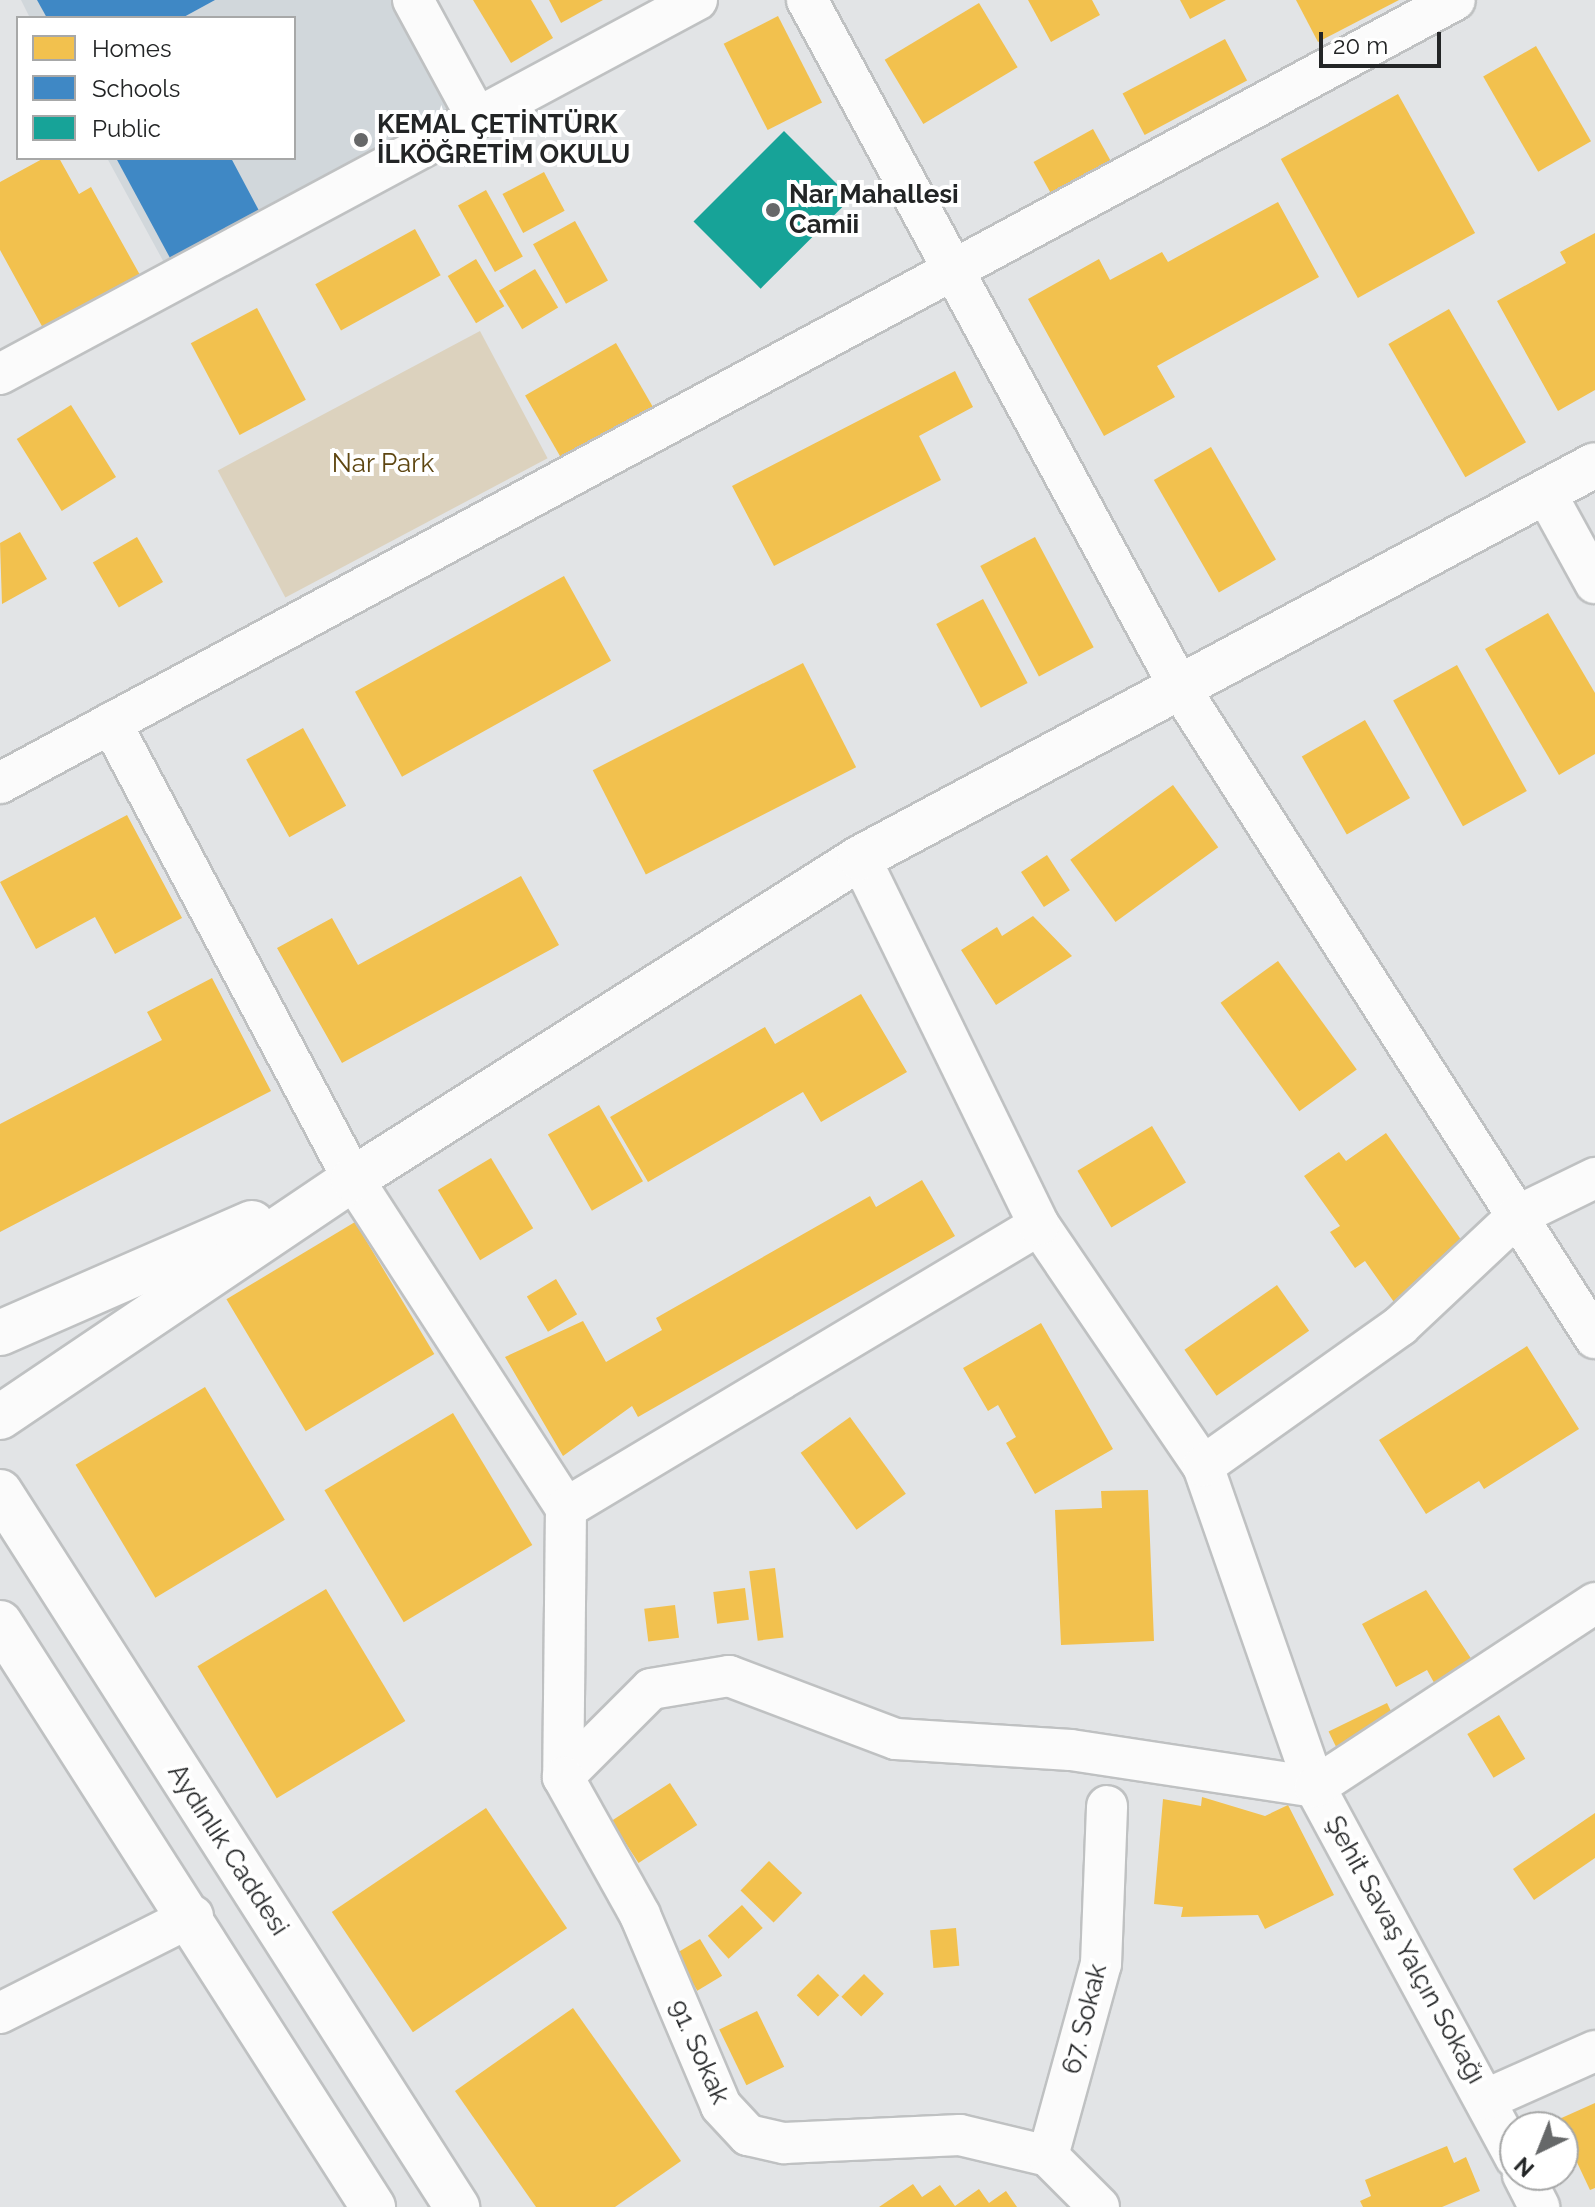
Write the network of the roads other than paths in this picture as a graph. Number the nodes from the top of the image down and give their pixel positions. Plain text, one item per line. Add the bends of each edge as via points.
1 (413, 0) edge
2 (697, 0) edge
3 (807, 0) edge
4 (1455, 0) edge
5 (477, 118) junction
6 (952, 268) junction
7 (2, 368) edge
8 (1595, 465) edge
9 (1545, 492) junction
10 (1595, 583) edge
11 (1181, 690) junction
12 (111, 723) junction
13 (0, 783) edge
14 (860, 858) junction
15 (1595, 1178) edge
16 (353, 1179) junction
17 (1517, 1216) junction
18 (1039, 1225) junction
19 (0, 1333) edge
20 (1595, 1338) edge
21 (0, 1417) edge
22 (1203, 1466) junction
23 (0, 1492) edge
24 (566, 1508) junction
25 (1595, 1603) edge
26 (0, 1623) edge
27 (563, 1777) junction
28 (1315, 1787) junction
29 (1107, 1806) dead end
30 (193, 1916) junction
31 (0, 2013) edge
32 (1595, 2051) edge
33 (1487, 2099) junction
34 (1499, 2124) edge
35 (1048, 2156) junction
36 (373, 2207) edge
37 (457, 2207) edge
38 (1099, 2207) edge

1 - 5 street
2 - 5 street
3 - 6 street
4 - 6 street
5 - 7 street
6 - 11 street
6 - 12 street
8 - 9 street
9 - 10 street
9 - 11 street
11 - 14 street
11 - 17 street
12 - 13 street
12 - 16 street
14 - 16 street
14 - 18 street, Şehit Savaş Yalçın Sokağı
15 - 17 street
16 - 19 street
16 - 21 street
16 - 24 street
17 - 20 street
17 - 22 street via 1400,1326
18 - 22 street, Şehit Savaş Yalçın Sokağı
18 - 24 street
22 - 28 street, Şehit Savaş Yalçın Sokağı
23 - 37 street, Aydınlık Caddesi
24 - 27 street
25 - 28 street
26 - 30 street
27 - 28 street via 651,1689 729,1676 896,1739 1071,1750
27 - 35 street, 91. Sokak via 640,1915 697,2055 736,2125 762,2141 932,2133 999,2140
28 - 33 street, Şehit Savaş Yalçın Sokağı
29 - 35 street, 67. Sokak via 1101,1964
30 - 31 street
30 - 36 street
32 - 33 street
33 - 34 street, Şehit Savaş Yalçın Sokağı
35 - 38 street

